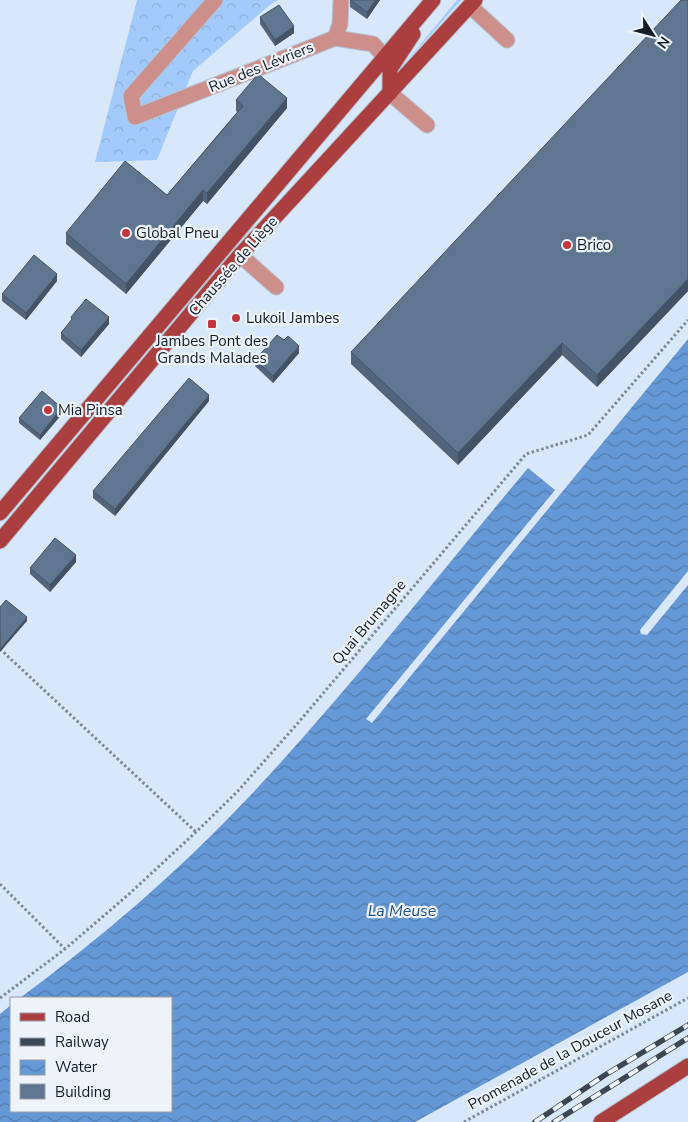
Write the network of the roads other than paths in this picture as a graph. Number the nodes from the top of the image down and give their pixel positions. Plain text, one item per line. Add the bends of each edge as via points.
1 (215, 0) edge
2 (341, 0) edge
3 (472, 3) edge
4 (429, 4) edge
5 (335, 38) junction
6 (507, 40) dead end
7 (384, 56) junction
8 (390, 93) junction
9 (427, 125) dead end
10 (240, 255) junction
11 (276, 287) dead end
12 (0, 513) edge
13 (0, 541) edge
14 (688, 1066) edge
15 (601, 1122) edge

1 - 5 street, Rue des Lévriers via 131,96 135,117
2 - 5 street via 340,24
3 - 6 street
3 - 8 main road, Chaussée de Liège
4 - 7 main road, Chaussée de Liège
4 - 8 main road via 390,69
5 - 7 street via 373,44
7 - 12 main road, Chaussée de Liège
8 - 9 street
8 - 10 main road, Chaussée de Liège
10 - 11 street
10 - 13 main road, Chaussée de Liège
14 - 15 main road

